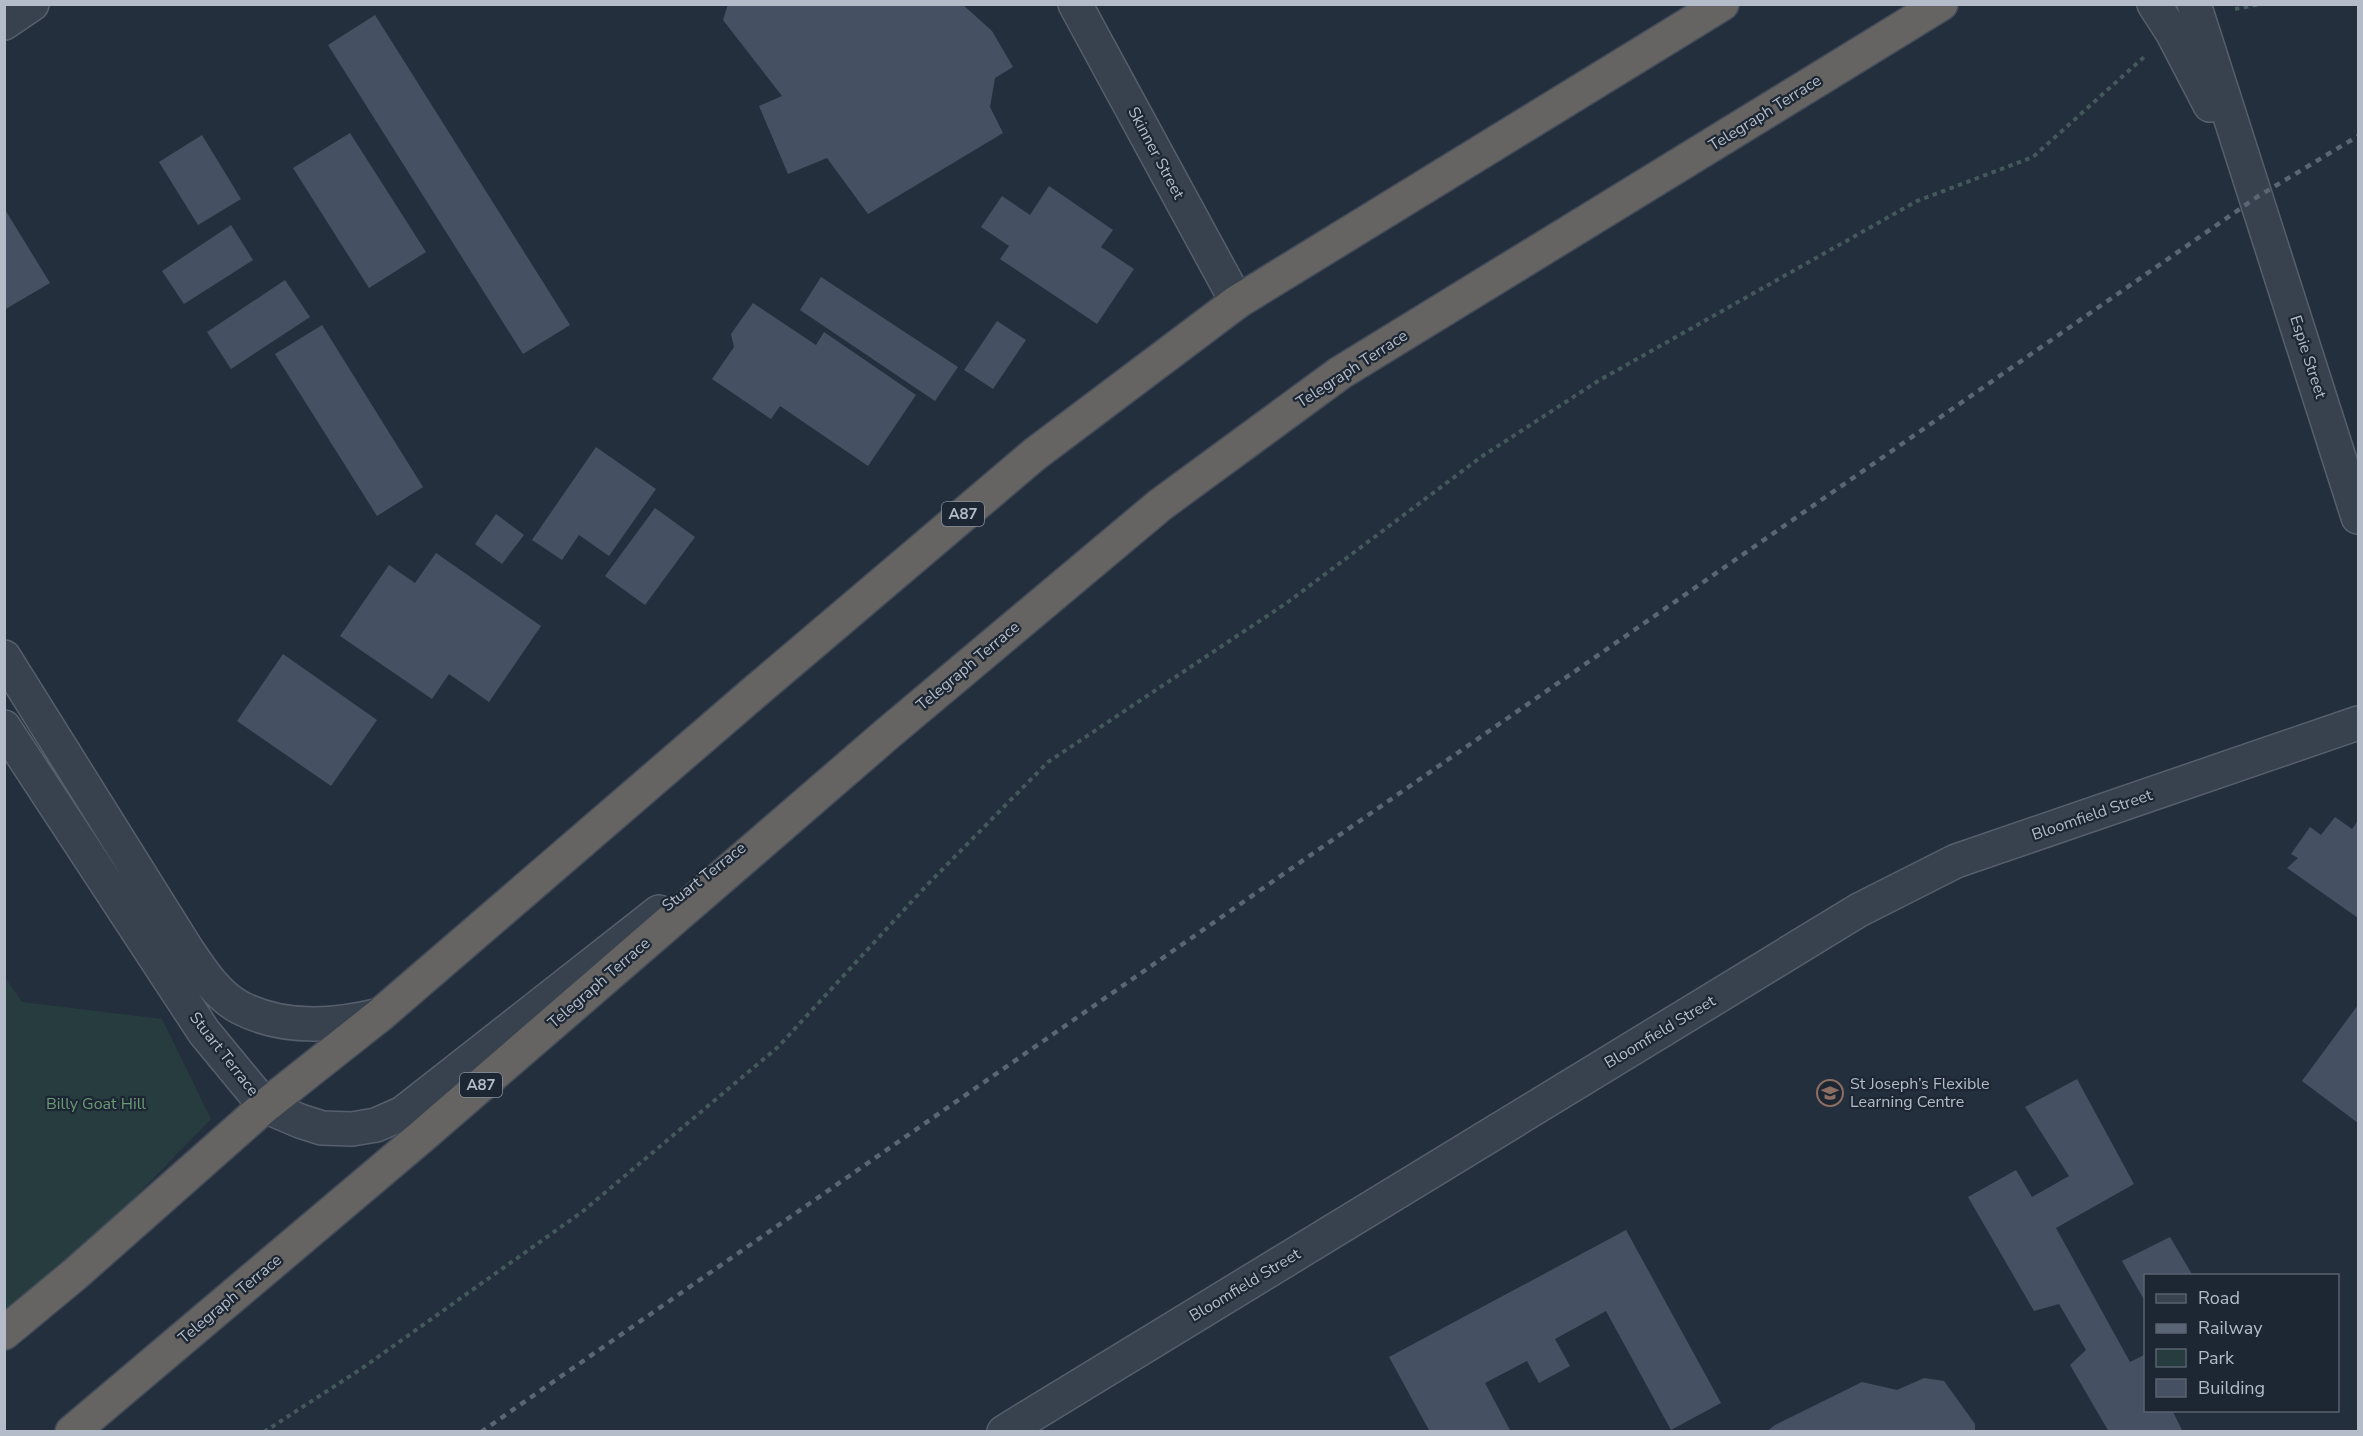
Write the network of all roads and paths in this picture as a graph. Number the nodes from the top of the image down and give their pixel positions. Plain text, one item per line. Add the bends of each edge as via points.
1 (32, 4) edge
2 (1075, 4) edge
3 (1722, 4) edge
4 (1941, 4) edge
5 (2154, 4) edge
6 (2261, 4) edge
7 (2188, 17) edge
8 (4, 23) edge
9 (1237, 302) junction
10 (2358, 517) edge
11 (4, 657) edge
12 (2358, 723) edge
13 (4, 727) edge
14 (887, 734) junction
15 (380, 1015) junction
16 (266, 1106) junction
17 (4, 1333) edge
18 (72, 1431) edge
19 (264, 1431) edge
20 (1004, 1431) edge

1 - 8 street
2 - 9 street, Skinner Street
3 - 9 highway, A87
4 - 14 highway, Telegraph Terrace / A87 via 1340,373 1160,505
5 - 7 street, Espie Street
6 - 7 path
7 - 10 street, Espie Street via 2257,197
7 - 19 path via 2033,157 1917,201 1598,381 1481,457 1288,603 1048,762 926,886 778,1047 582,1212 361,1369
9 - 15 highway, A87 via 1035,454
11 - 15 street via 186,948 219,992 240,1008 289,1021 348,1023
12 - 20 street, Bloomfield Street via 1956,861 1859,910
13 - 16 street, Stuart Terrace via 204,1032
14 - 16 street, Stuart Terrace via 403,1113 376,1125 322,1128
14 - 18 highway, Telegraph Terrace / A87 via 421,1137
15 - 16 highway, A87
16 - 17 highway, A87

